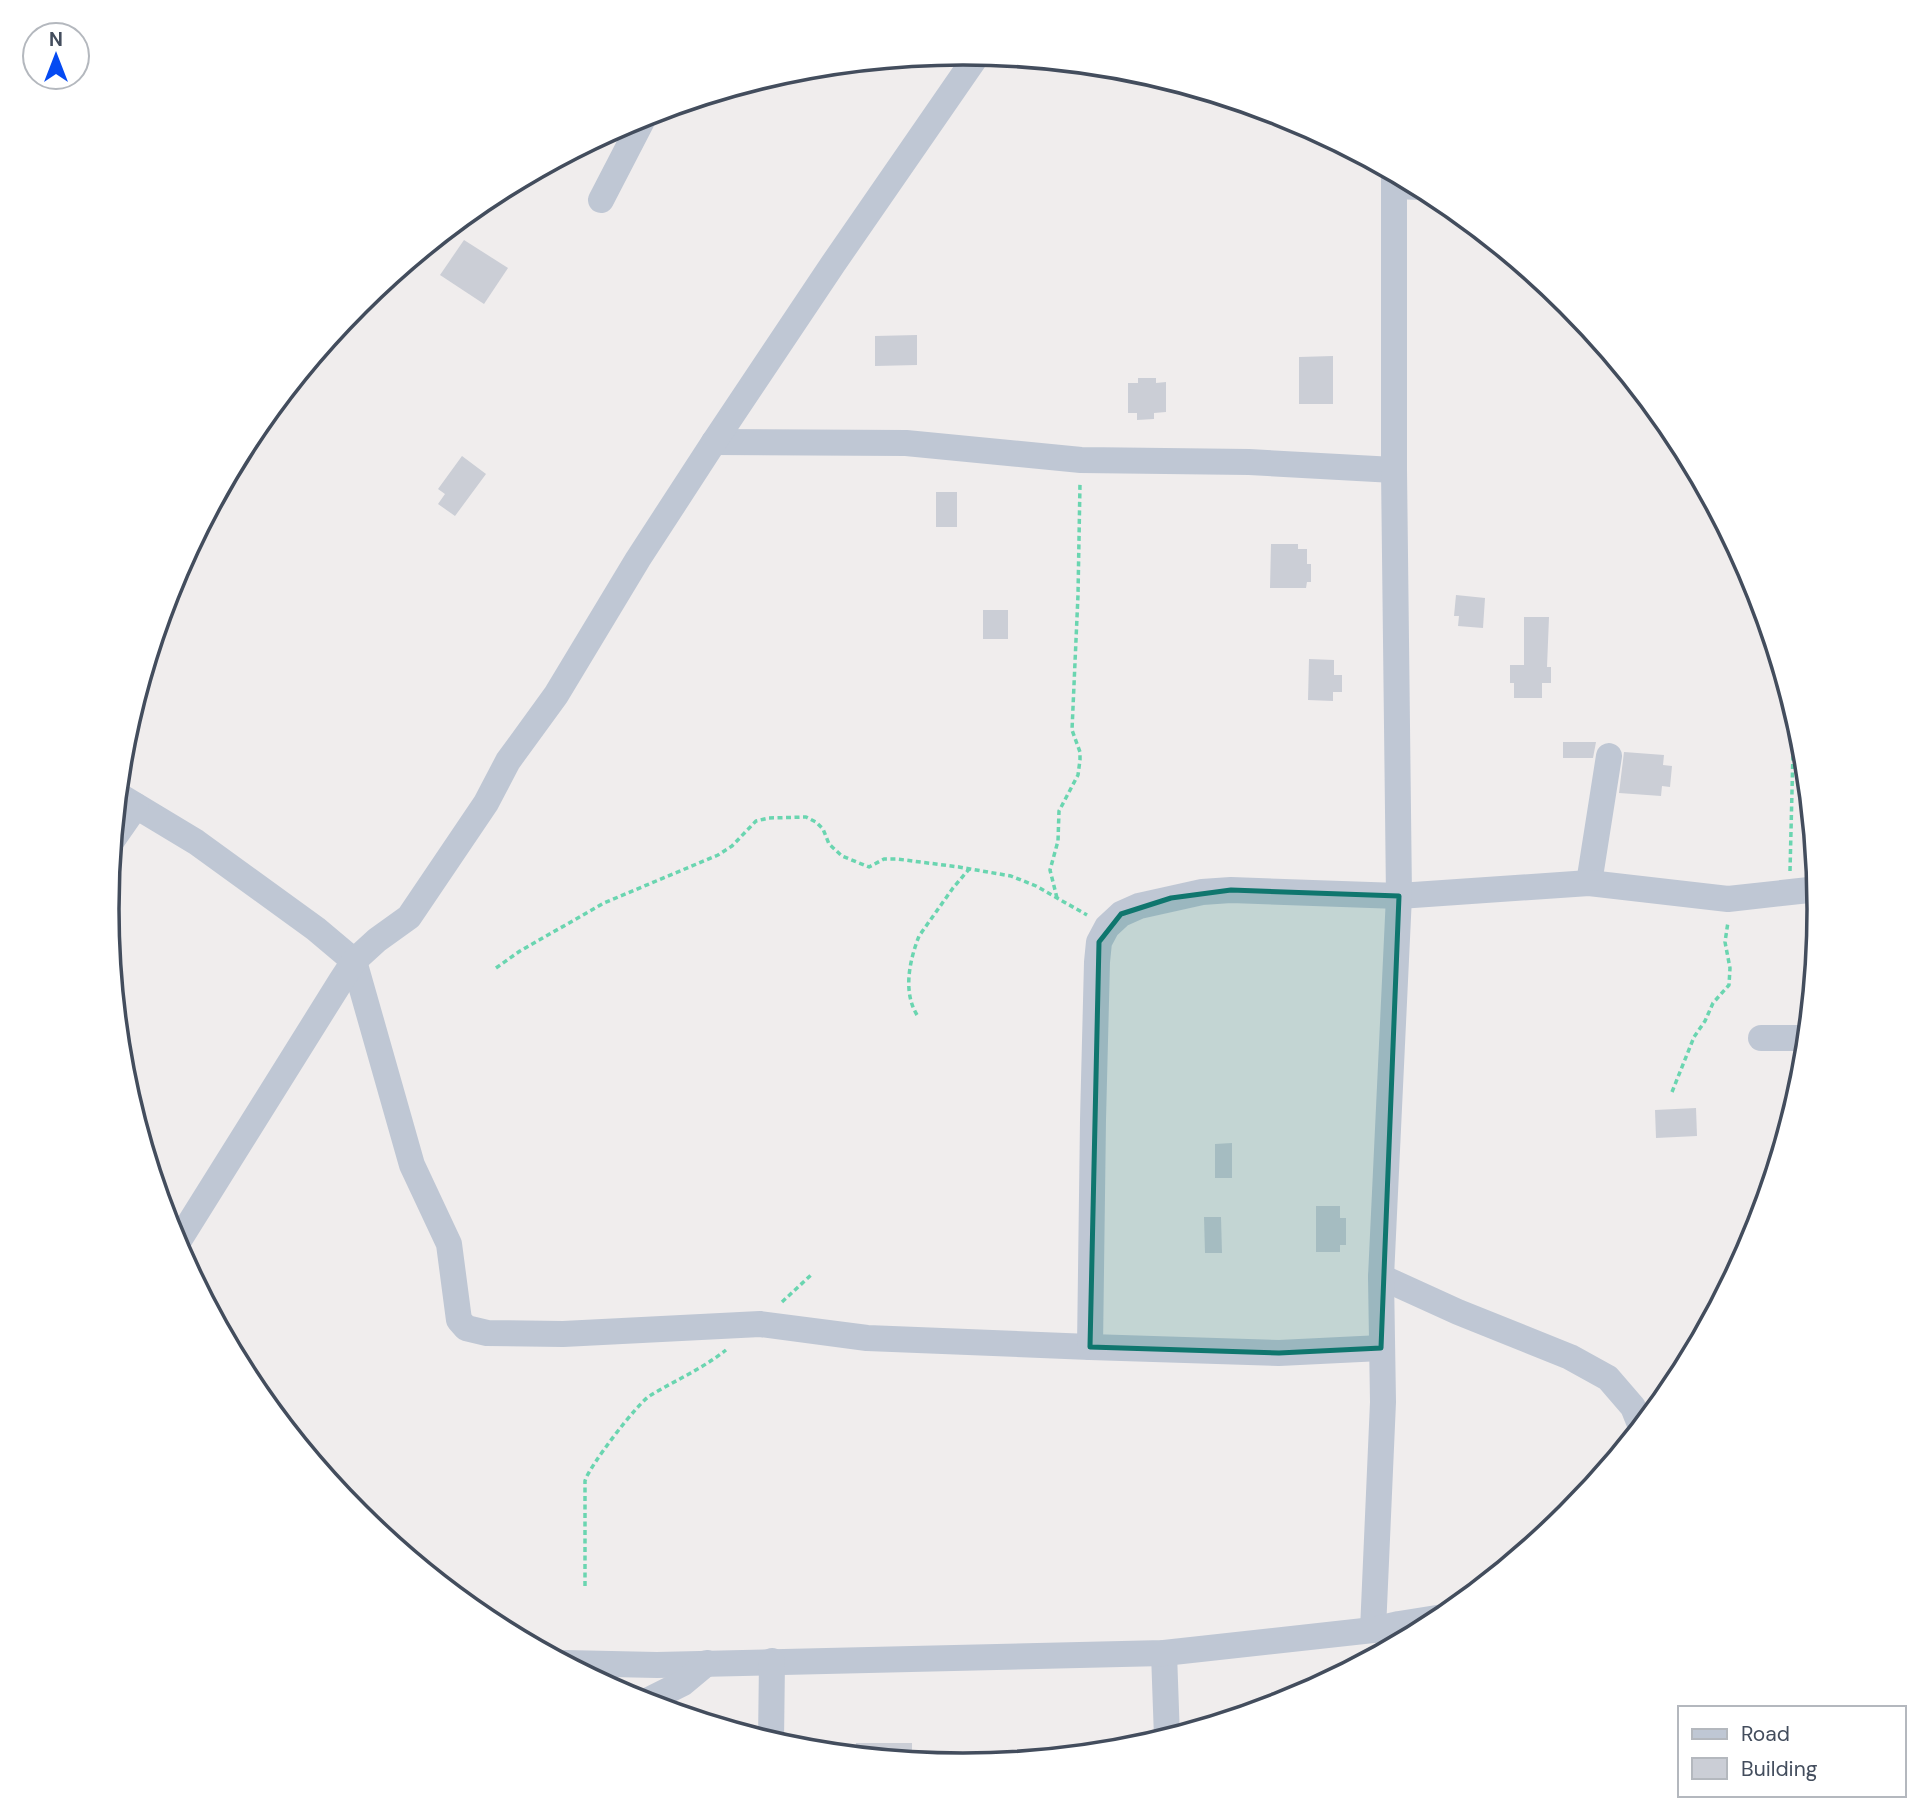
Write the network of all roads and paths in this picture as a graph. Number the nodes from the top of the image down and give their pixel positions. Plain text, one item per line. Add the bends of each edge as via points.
1 (970, 65) edge
2 (637, 130) edge
3 (1394, 184) edge
4 (601, 200) dead end
5 (714, 442) junction
6 (1081, 460) junction
7 (1394, 470) junction
8 (1609, 756) dead end
9 (1793, 756) edge
10 (127, 800) edge
11 (971, 868) junction
12 (1589, 883) junction
13 (1806, 890) edge
14 (1790, 891) junction
15 (1399, 896) junction
16 (1057, 898) junction
17 (1727, 899) junction
18 (1107, 927) junction
19 (354, 961) junction
20 (496, 968) dead end
21 (917, 1015) dead end
22 (1761, 1038) dead end
23 (1797, 1038) edge
24 (1672, 1092) dead end
25 (183, 1233) edge
26 (811, 1275) dead end
27 (1381, 1277) junction
28 (760, 1324) junction
29 (1090, 1347) junction
30 (1381, 1348) junction
31 (1637, 1417) edge
32 (585, 1586) dead end
33 (1416, 1621) edge
34 (1373, 1630) junction
35 (1164, 1653) junction
36 (772, 1661) junction
37 (585, 1663) edge
38 (707, 1663) junction
39 (658, 1696) edge
40 (1167, 1728) edge
41 (771, 1731) edge

1 - 5 street
2 - 4 street
3 - 7 street
5 - 6 street via 906,443
5 - 19 street via 409,918
6 - 7 street
6 - 16 path via 1072,720 1080,760 1078,775 1059,811 1058,841 1050,870
7 - 15 street
8 - 12 street
9 - 14 path
10 - 19 street via 196,842
11 - 16 path via 1011,876
11 - 20 path via 889,859 867,866 834,850 823,829 806,817 769,818 756,821 719,855 604,903
11 - 21 path via 915,945 908,997
12 - 15 street
12 - 17 street
13 - 14 street
14 - 17 street
15 - 18 street via 1202,892 1139,906
15 - 27 street
16 - 18 path
17 - 24 path via 1729,985 1694,1037
18 - 29 street via 1099,942 1097,962
19 - 25 street
19 - 28 street via 412,1165 449,1244 462,1324 487,1333 563,1334
22 - 23 street
26 - 28 path
27 - 30 street
27 - 31 street via 1570,1357 1608,1378
28 - 29 street via 867,1338
28 - 32 path via 715,1359 648,1396 591,1467 585,1481
29 - 30 street via 1279,1353
30 - 34 street via 1383,1402
33 - 34 street
34 - 35 street
35 - 36 street
35 - 40 street
36 - 38 street
36 - 41 street
37 - 38 street
38 - 39 street

